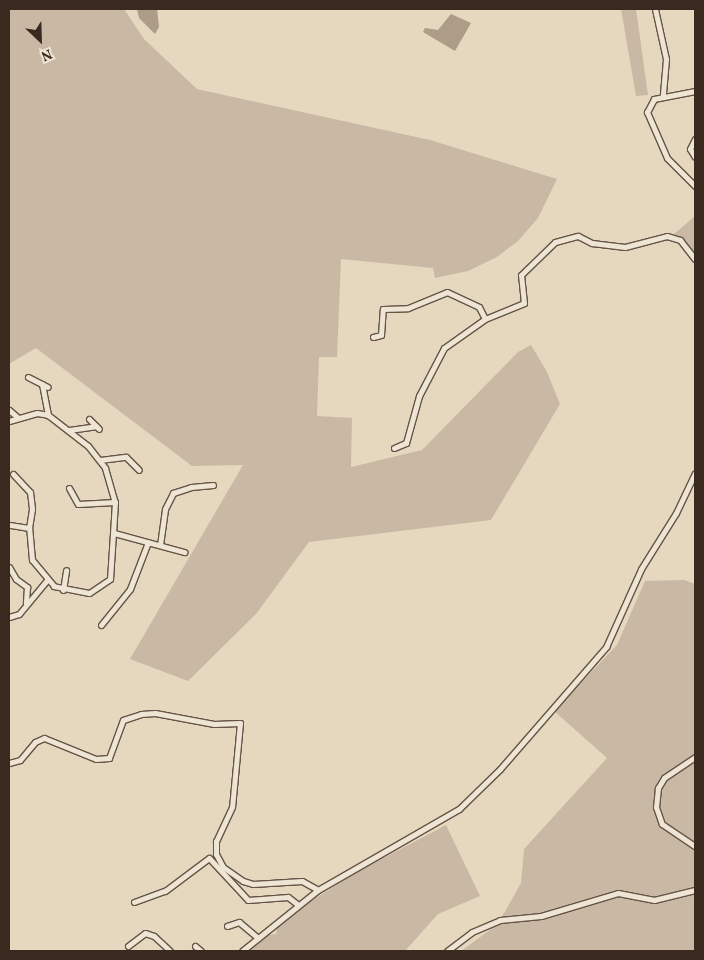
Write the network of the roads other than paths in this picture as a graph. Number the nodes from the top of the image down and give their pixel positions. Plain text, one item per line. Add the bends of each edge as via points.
1 (655, 9) edge
2 (695, 91) edge
3 (663, 97) junction
4 (695, 139) edge
5 (695, 156) edge
6 (695, 186) edge
7 (695, 259) edge
8 (485, 319) junction
9 (373, 337) dead end
10 (28, 377) dead end
11 (42, 384) junction
12 (48, 388) dead end
13 (9, 410) edge
14 (48, 415) junction
15 (17, 417) junction
16 (89, 419) dead end
17 (9, 421) edge
18 (69, 430) junction
19 (394, 448) dead end
20 (100, 460) junction
21 (139, 470) dead end
22 (695, 473) edge
23 (13, 474) dead end
24 (213, 485) dead end
25 (69, 488) dead end
26 (115, 502) junction
27 (9, 525) edge
28 (29, 528) junction
29 (114, 533) junction
30 (148, 542) junction
31 (160, 545) junction
32 (184, 552) dead end
33 (9, 567) edge
34 (66, 570) dead end
35 (47, 580) junction
36 (63, 590) junction
37 (26, 603) junction
38 (9, 617) edge
39 (101, 625) dead end
40 (695, 757) edge
41 (9, 763) edge
42 (695, 846) edge
43 (318, 890) junction
44 (695, 890) edge
45 (134, 902) dead end
46 (297, 904) junction
47 (227, 926) dead end
48 (258, 938) junction
49 (128, 946) dead end
50 (195, 946) dead end
51 (170, 951) edge
52 (201, 951) edge
53 (242, 951) edge
54 (447, 951) edge

1 - 3 street via 666,59
2 - 3 street
3 - 6 street via 650,103 647,115 667,158
4 - 5 street via 690,149
7 - 8 street via 680,240 657,236 625,247 592,243 578,236 563,239 521,275 524,303
8 - 9 street via 479,307 447,292 405,309 383,309 381,336
8 - 19 street via 444,348 419,396 406,443
10 - 11 street
11 - 12 street
11 - 14 street
13 - 15 street
14 - 15 street
14 - 18 street
15 - 17 street
16 - 18 street via 98,428
18 - 20 street
20 - 21 street via 126,456
20 - 26 street
22 - 43 street via 676,513 641,569 606,647 528,739 459,809
23 - 28 street via 30,492
24 - 31 street via 173,493 165,509
25 - 26 street via 78,507
26 - 29 street
27 - 28 street
28 - 35 street via 29,554
29 - 30 street
29 - 36 street via 112,573 106,584 89,592
30 - 31 street
30 - 39 street via 130,589
31 - 32 street
33 - 37 street via 16,579 27,587
34 - 36 street
35 - 36 street
35 - 37 street
37 - 38 street via 18,614
40 - 42 street via 664,778 658,788 656,807 662,824
41 - 43 street via 20,760 35,742 44,738 96,758 109,758 123,720 141,714 155,713 214,724 240,722 232,806 216,841 216,854 223,867 243,881 253,884 302,881
43 - 46 street
44 - 54 street via 654,900 618,892 542,916 500,920 472,932
45 - 46 street via 165,891 209,858 248,900 288,897
46 - 48 street
47 - 48 street via 239,922
48 - 53 street
49 - 51 street via 145,933 154,936
50 - 52 street

